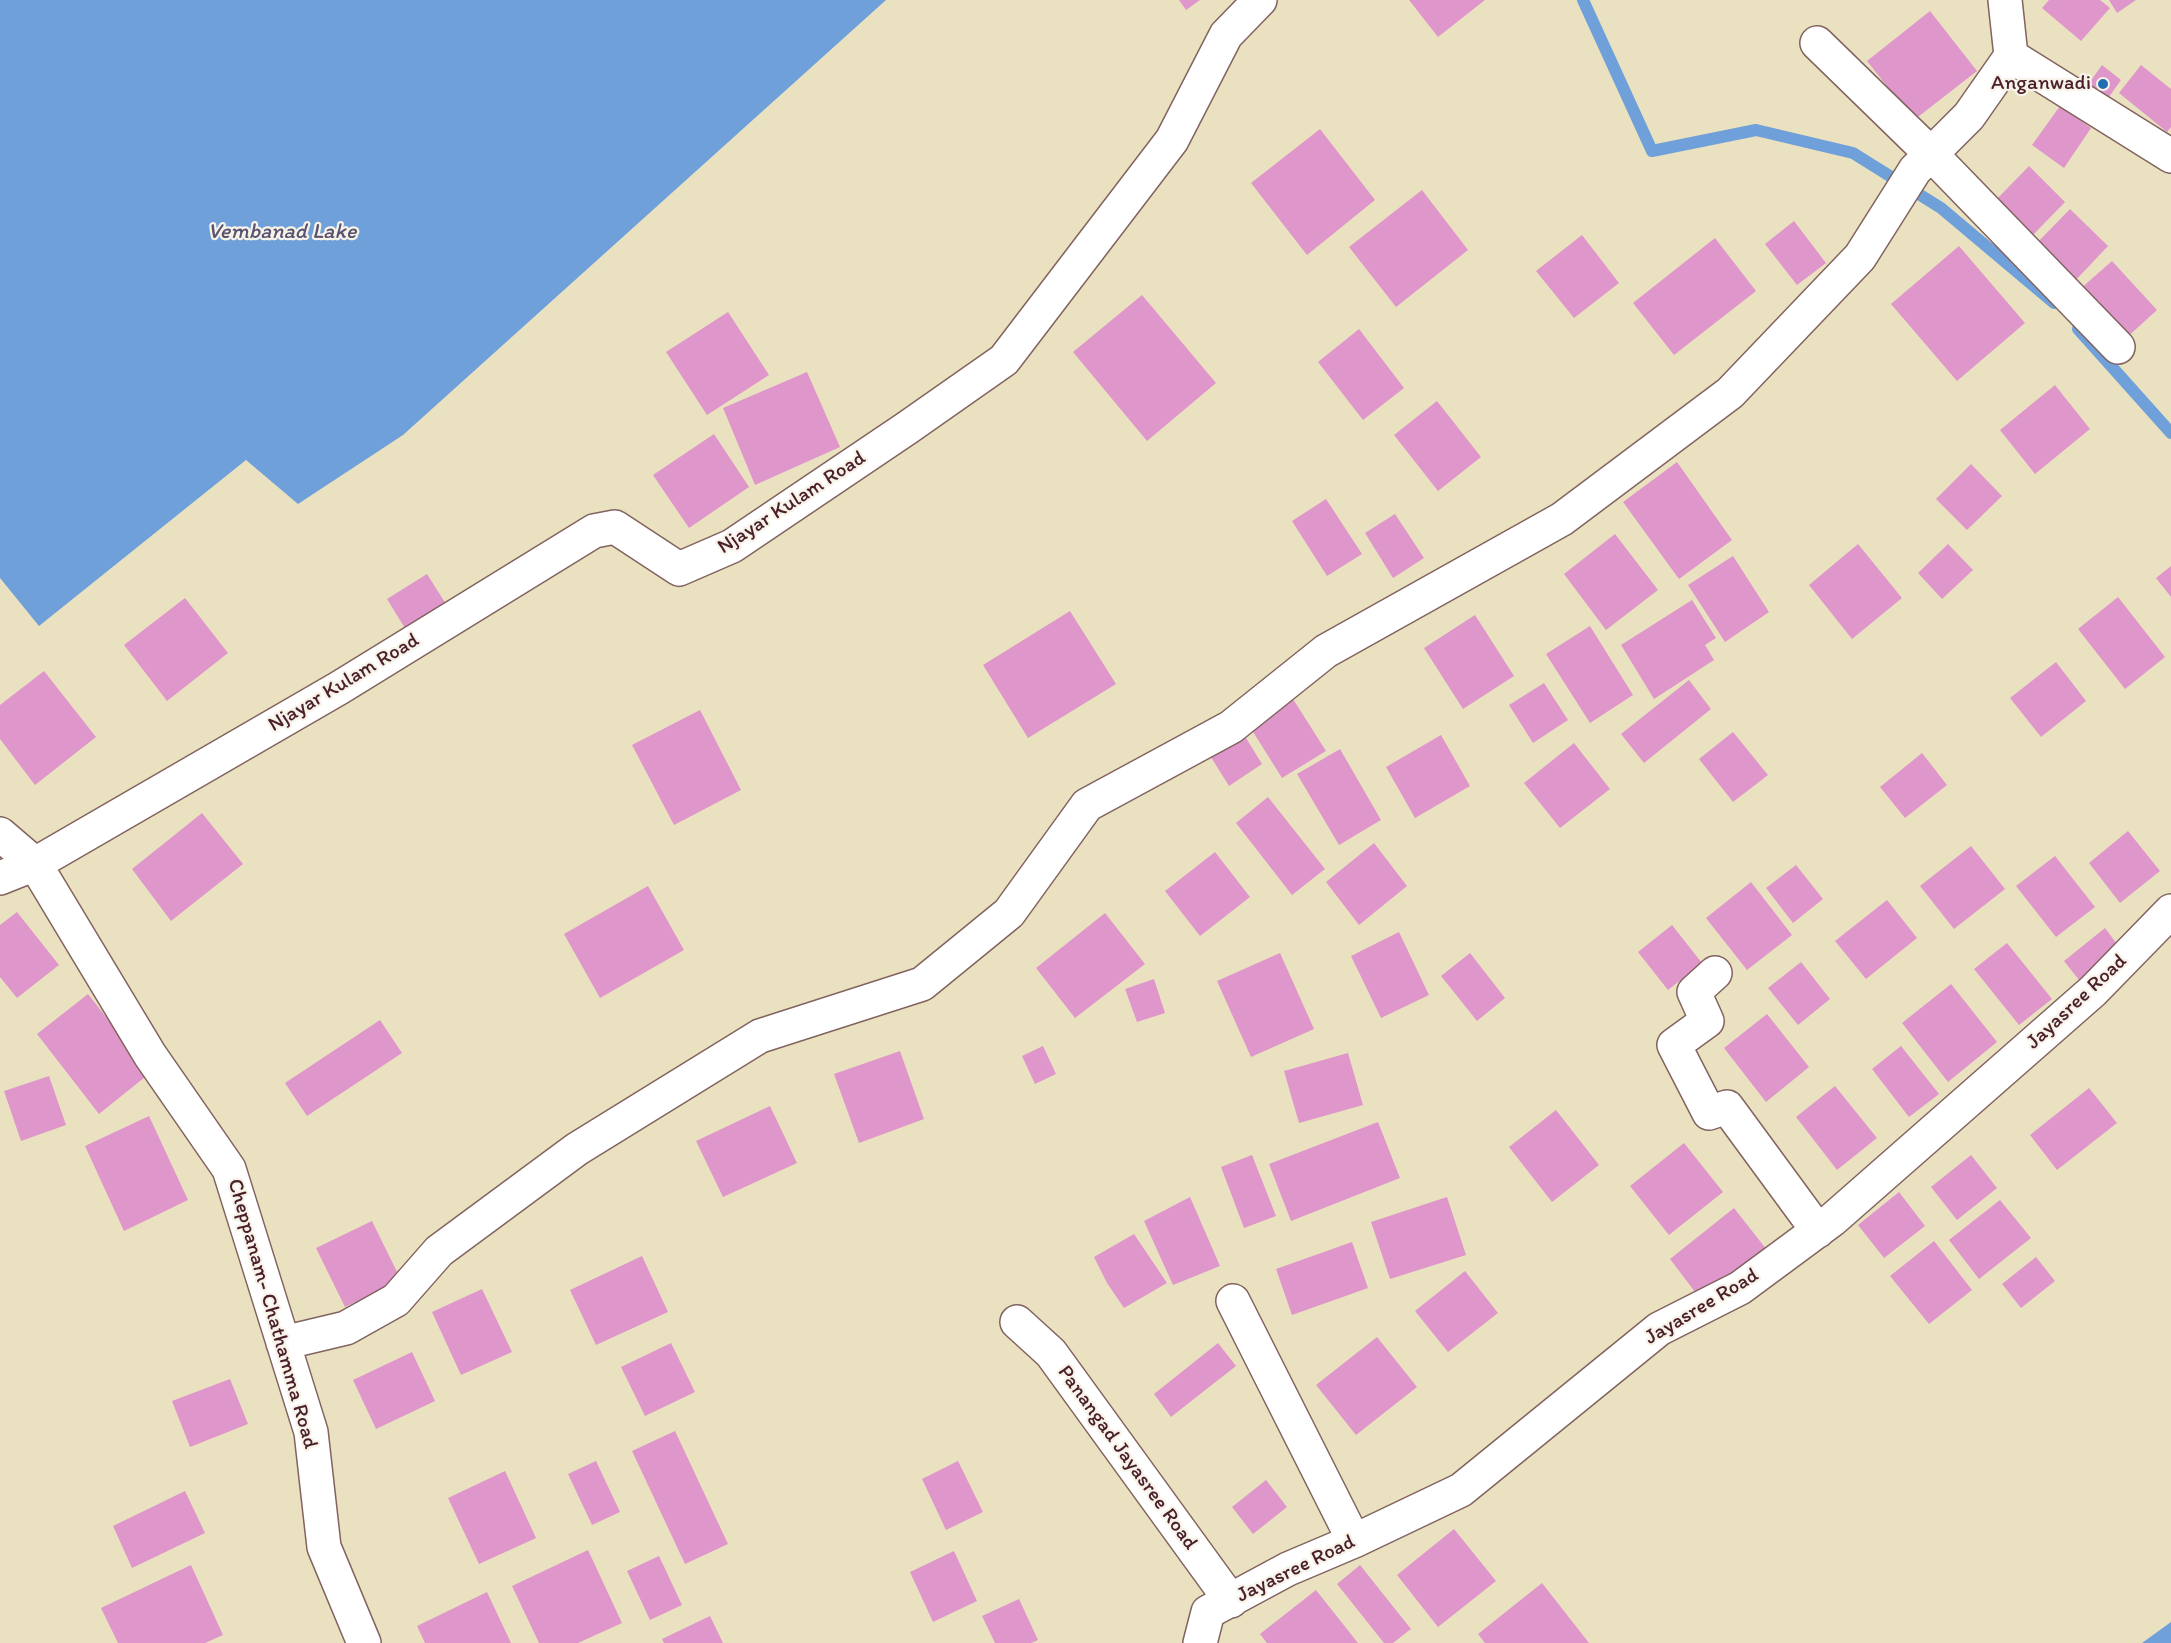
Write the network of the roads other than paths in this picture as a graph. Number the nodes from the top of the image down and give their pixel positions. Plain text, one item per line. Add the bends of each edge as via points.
1 (1260, 0) edge
2 (2005, 0) edge
3 (1817, 43) dead end
4 (2011, 56) junction
5 (2171, 156) edge
6 (1923, 162) junction
7 (2118, 348) dead end
8 (0, 834) edge
9 (34, 864) junction
10 (0, 878) edge
11 (2171, 910) edge
12 (1714, 973) dead end
13 (1818, 1231) junction
14 (1233, 1301) dead end
15 (1017, 1322) dead end
16 (283, 1343) junction
17 (1354, 1541) junction
18 (1231, 1601) junction
19 (364, 1643) edge
20 (1200, 1643) edge

1 - 9 street, Njayar Kulam Road via 1226,35 1172,140 1004,360 898,435 732,546 679,569 615,527 594,531 339,687
2 - 4 street
3 - 6 street
4 - 5 street
4 - 6 street via 1969,116
6 - 7 street
6 - 16 street via 1860,257 1730,393 1562,519 1326,651 1232,727 1087,805 1009,913 922,984 760,1036 577,1149 439,1251 396,1300 346,1328
8 - 9 street, Cheppanam- Chathamma Road
9 - 10 street
9 - 16 street, Cheppanam- Chathamma Road via 150,1054 229,1169
11 - 13 street, Jayasree Road via 2093,991
12 - 13 street via 1694,992 1707,1021 1674,1045 1709,1113 1727,1107
13 - 17 street, Jayasree Road via 1740,1288 1659,1329 1461,1490
14 - 17 street
15 - 18 street, Panangad Jayasree Road via 1051,1353
16 - 19 street, Cheppanam- Chathamma Road via 311,1432 324,1548
17 - 18 street, Jayasree Road via 1288,1569
18 - 20 street, Jayasree Road via 1208,1612

